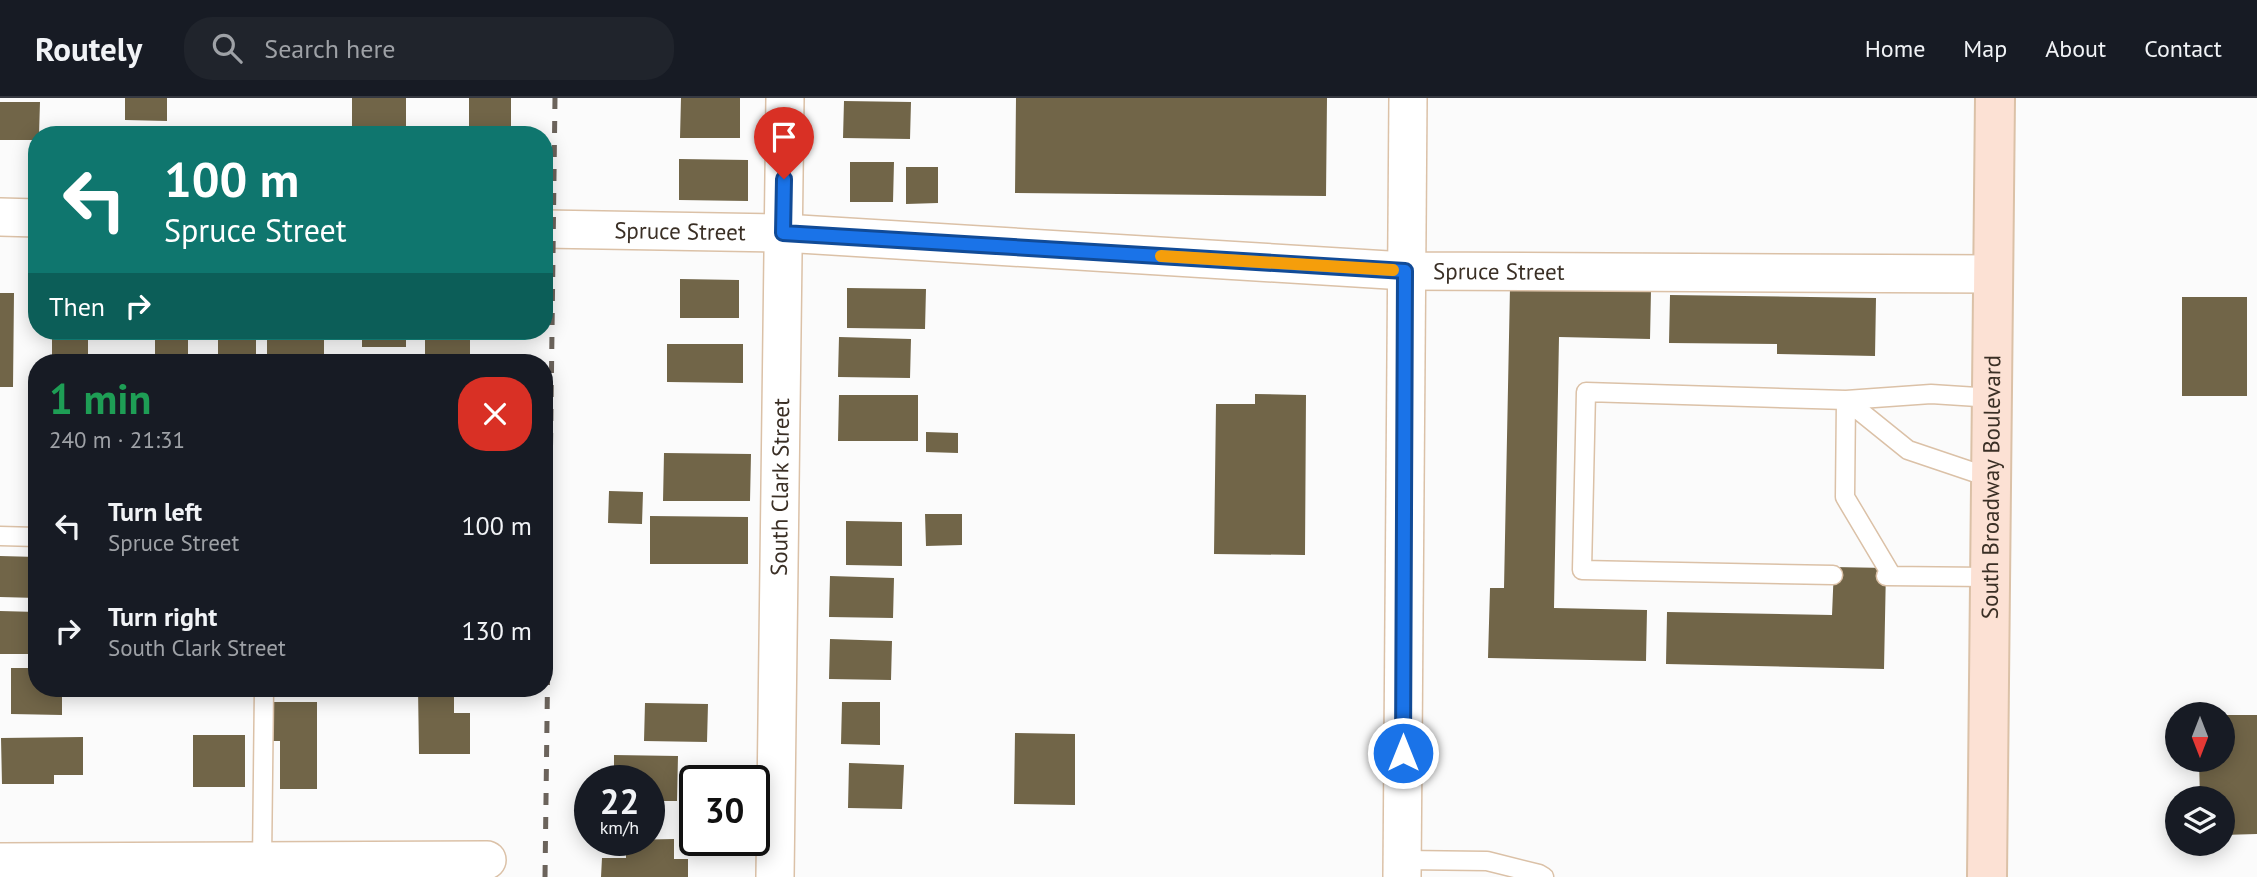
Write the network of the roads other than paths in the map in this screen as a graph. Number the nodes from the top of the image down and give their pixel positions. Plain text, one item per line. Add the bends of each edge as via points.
1 (785, 98) edge
2 (1408, 98) edge
3 (1995, 98) edge
4 (0, 217) edge
5 (28, 218) edge
6 (553, 229) edge
7 (783, 233) junction
8 (1405, 271) junction
9 (1992, 274) junction
10 (1993, 398) junction
11 (1846, 400) junction
12 (1991, 478) junction
13 (0, 536) edge
14 (28, 537) edge
15 (1833, 575) dead end
16 (1989, 577) junction
17 (264, 697) edge
18 (487, 860) dead end
19 (262, 861) junction
20 (0, 862) edge
21 (1402, 868) edge
22 (775, 877) edge
23 (1544, 877) edge
24 (1987, 877) edge

1 - 7 street, South Clark Street
2 - 8 street
3 - 9 main road, South Broadway Boulevard
4 - 5 street
6 - 7 street, Spruce Street
7 - 8 street, Spruce Street
7 - 22 street, South Clark Street
8 - 9 street, Spruce Street
8 - 21 street
9 - 10 main road, South Broadway Boulevard
10 - 11 lane via 1931,394
10 - 12 main road, South Broadway Boulevard
11 - 12 lane via 1908,450
11 - 15 lane via 1586,392 1582,570
11 - 16 lane via 1845,497 1889,576
12 - 16 main road, South Broadway Boulevard
13 - 14 lane
16 - 24 main road, South Broadway Boulevard
17 - 19 lane
18 - 19 street
19 - 20 street
21 - 23 lane via 1487,861

